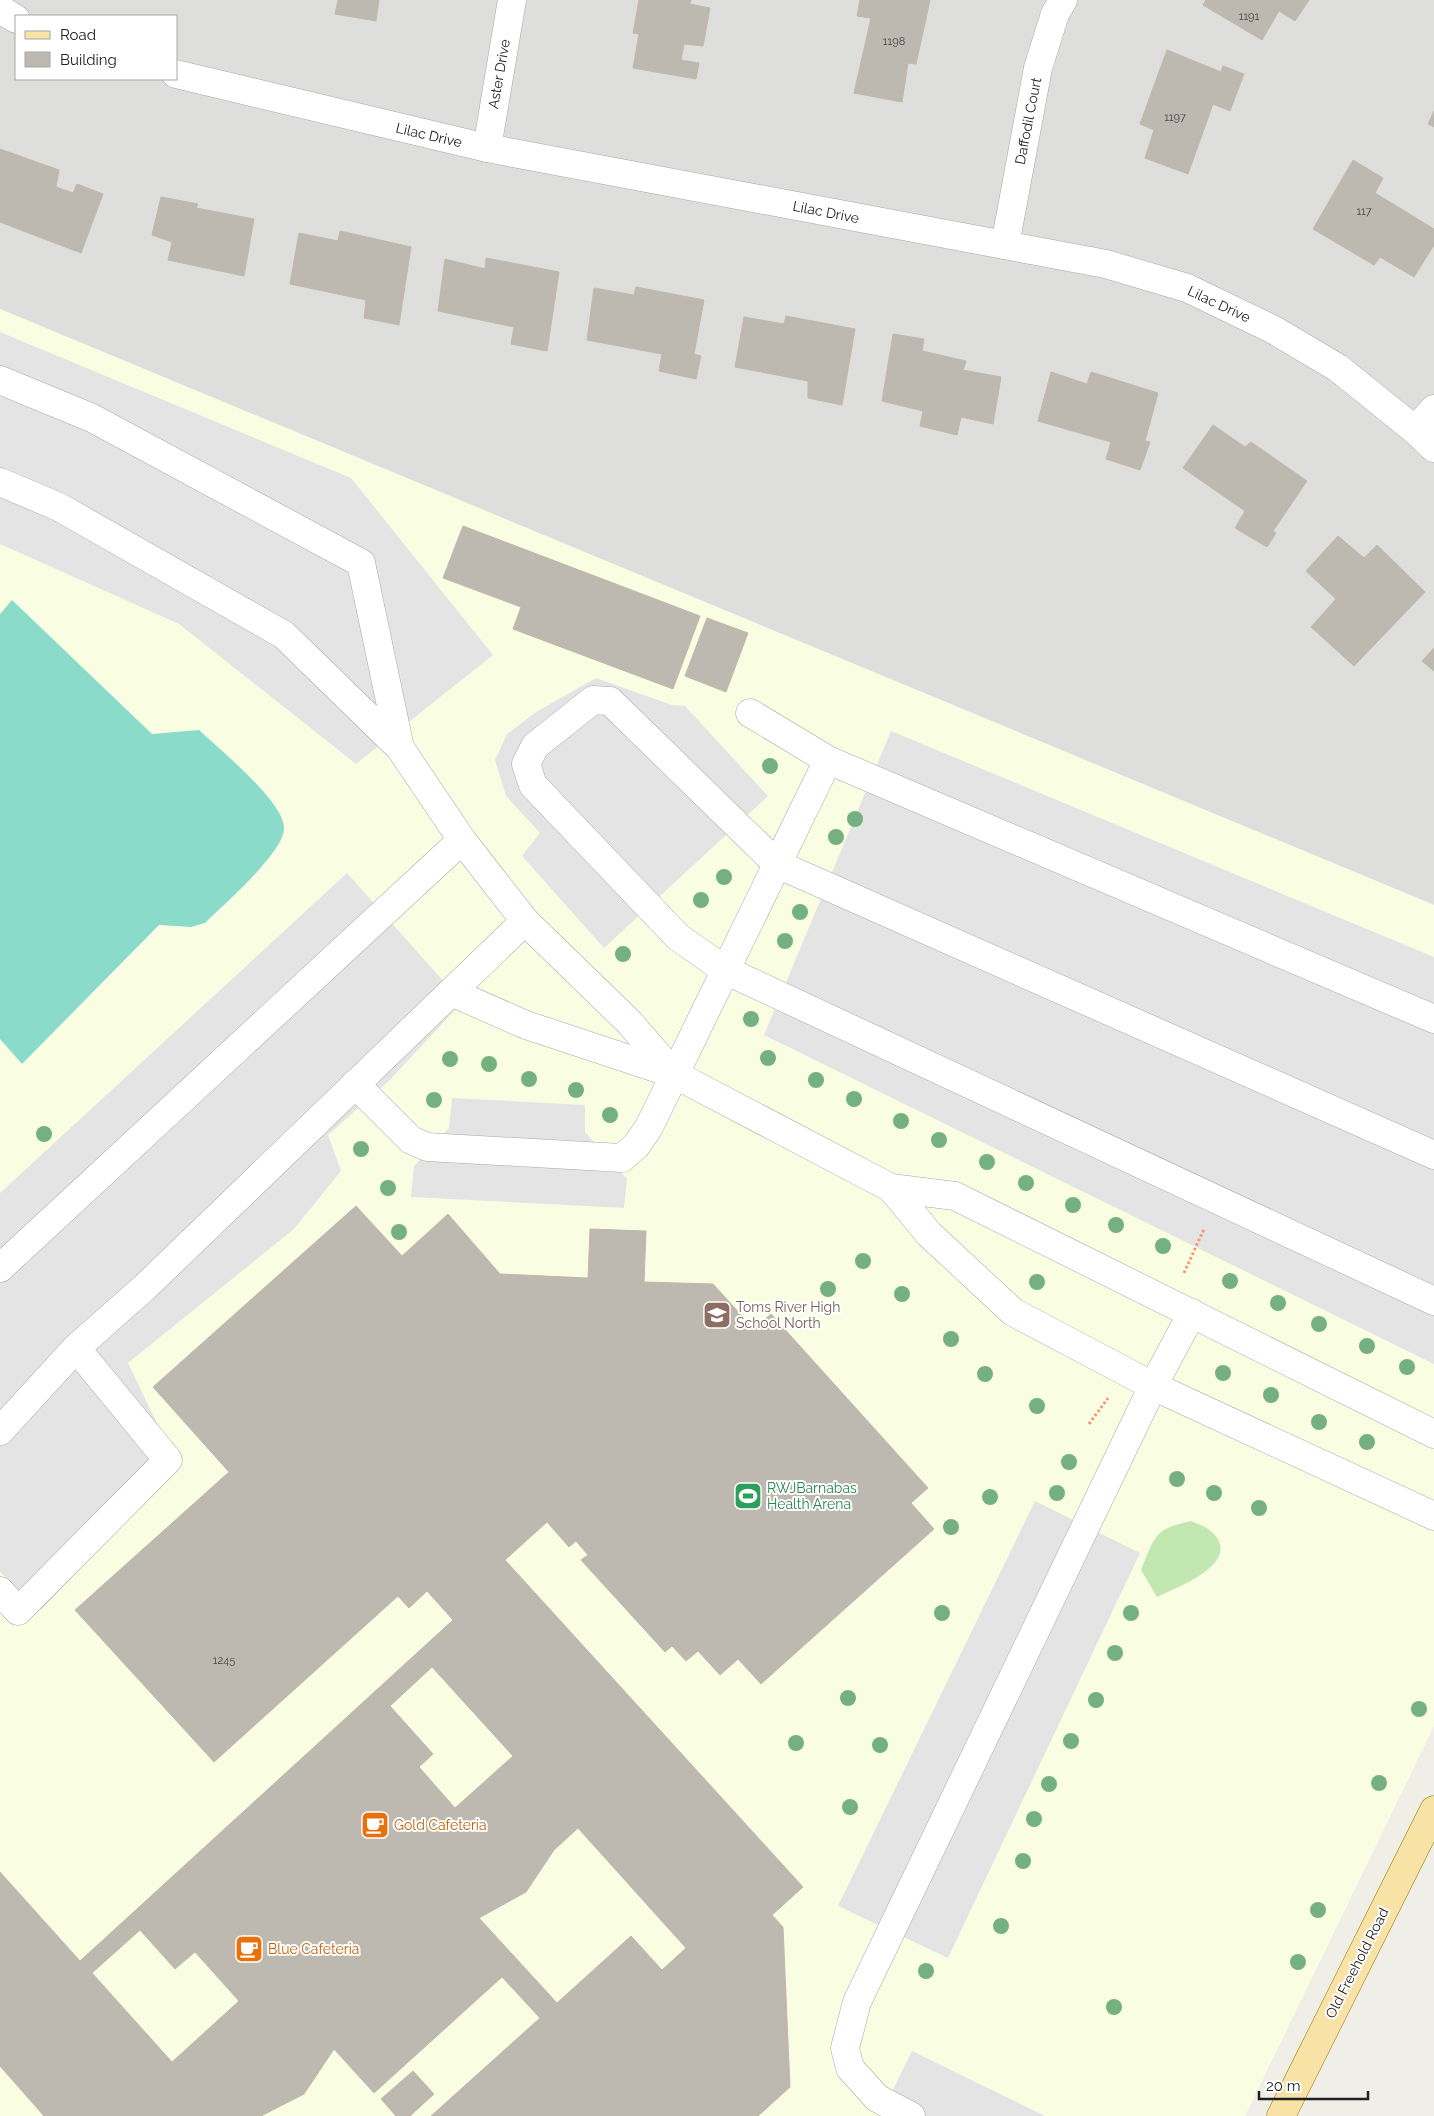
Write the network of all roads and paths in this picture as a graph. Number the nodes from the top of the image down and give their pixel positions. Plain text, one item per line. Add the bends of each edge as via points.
1 (512, 0) edge
2 (1063, 0) edge
3 (0, 9) edge
4 (15, 18) edge
5 (178, 74) edge
6 (486, 148) junction
7 (1005, 245) junction
8 (0, 380) edge
9 (1434, 409) edge
10 (1425, 439) edge
11 (0, 482) edge
12 (750, 712) dead end
13 (400, 748) junction
14 (828, 760) junction
15 (462, 840) junction
16 (777, 864) junction
17 (525, 921) junction
18 (726, 970) junction
19 (451, 992) junction
20 (1434, 1019) edge
21 (674, 1074) junction
22 (355, 1084) junction
23 (1434, 1155) edge
24 (891, 1188) junction
25 (1196, 1247) dead end
26 (0, 1268) edge
27 (1182, 1277) dead end
28 (1434, 1301) edge
29 (1192, 1313) junction
30 (76, 1348) junction
31 (1153, 1386) junction
32 (0, 1431) edge
33 (1434, 1434) edge
34 (1434, 1516) edge
35 (0, 1591) edge
36 (1434, 1810) edge
37 (911, 2116) edge
38 (1281, 2116) edge

1 - 6 street, Aster Drive
2 - 7 street, Daffodil Court via 1055,14 1038,68
3 - 4 street
5 - 6 street, Lilac Drive
6 - 7 street, Lilac Drive
7 - 10 street, Lilac Drive via 1106,264 1187,288 1274,330 1338,368
8 - 13 street via 92,418 361,562
9 - 10 street
11 - 13 street via 59,507 284,635
12 - 14 street
13 - 15 street
14 - 16 street
14 - 20 street
15 - 17 street
15 - 26 street
16 - 18 street
16 - 18 street via 610,702 593,700 535,746 526,764 533,785 678,937
16 - 23 street
17 - 19 street
17 - 21 street via 630,1023
18 - 21 street
18 - 28 street
19 - 21 street via 526,1025
19 - 22 street
21 - 22 street via 650,1127 622,1158 427,1147 411,1140
21 - 24 street
22 - 30 street via 145,1287
24 - 29 street via 954,1196
24 - 31 street via 929,1234 1013,1312
25 - 27 path
29 - 31 street
29 - 33 street
30 - 32 street
30 - 35 street via 168,1460 18,1611
31 - 34 street
31 - 37 street via 857,2002 845,2048 850,2068 877,2098
36 - 38 main road, Old Freehold Road

